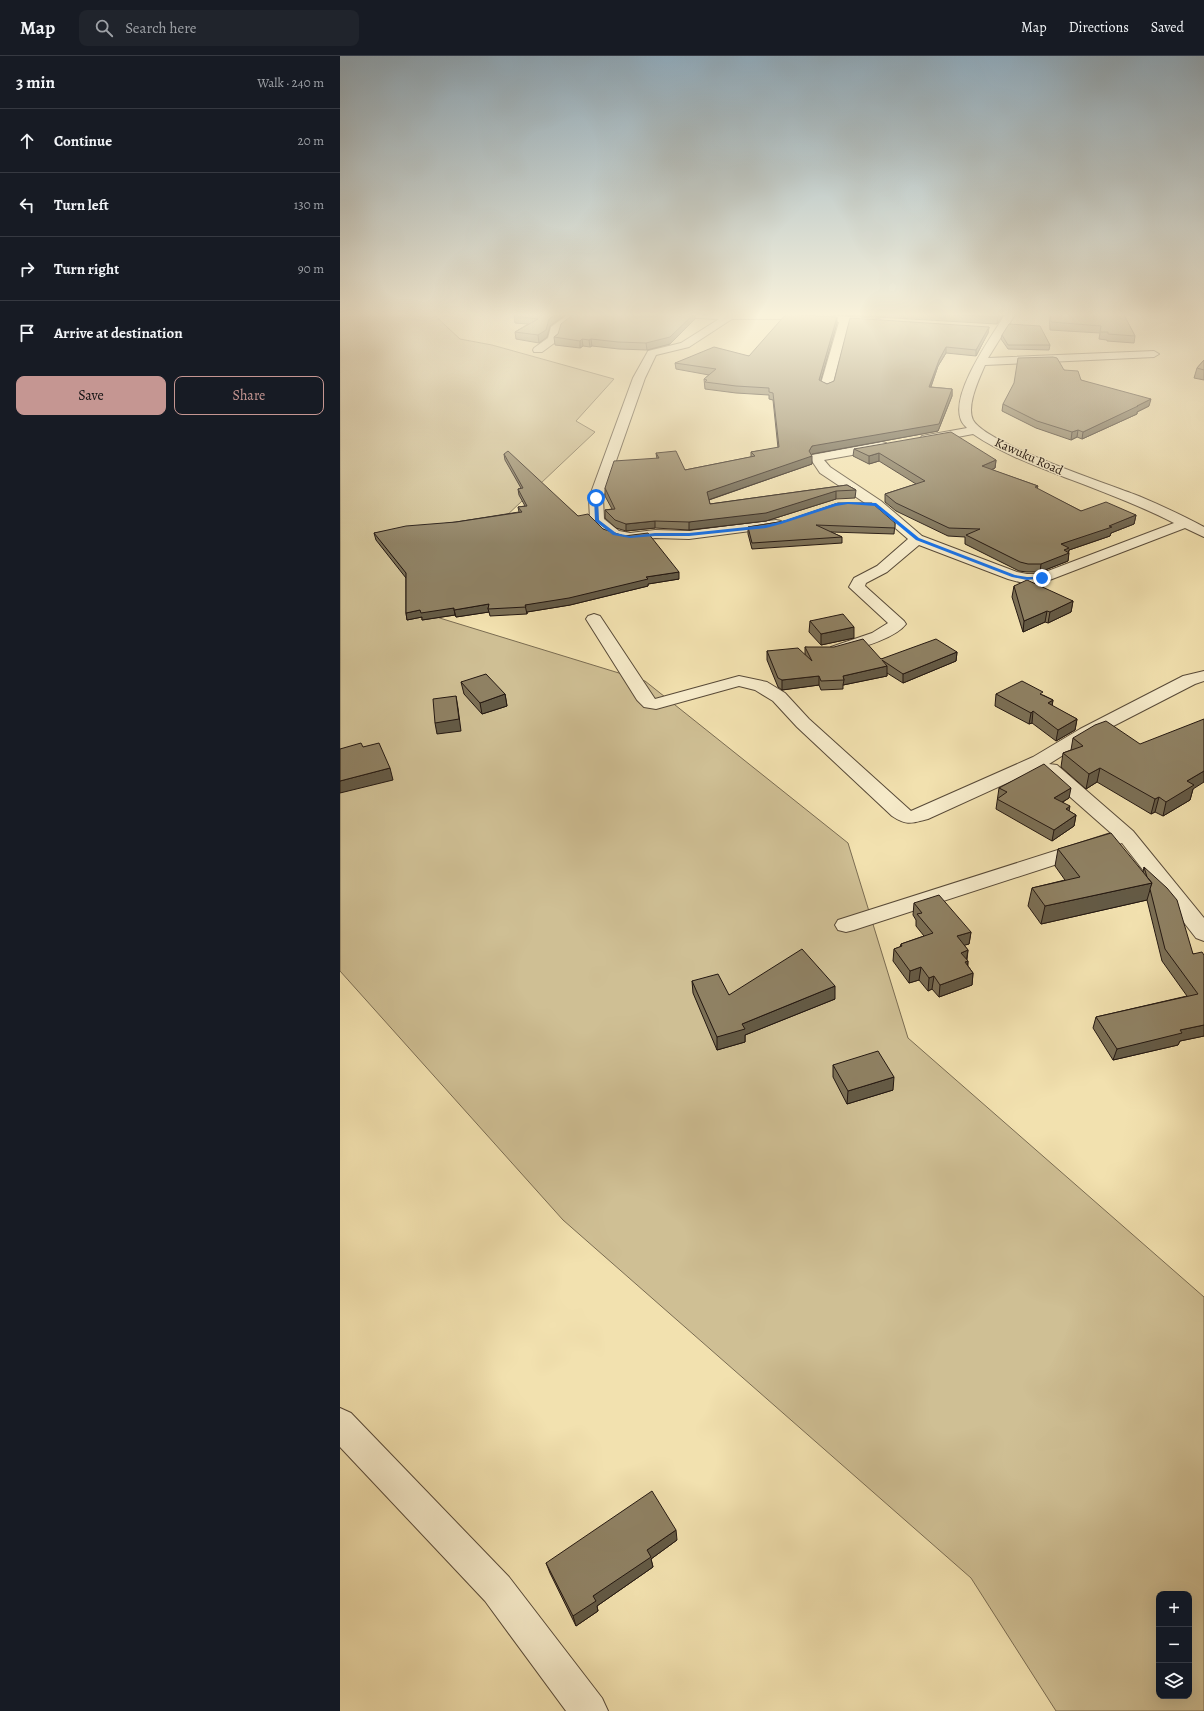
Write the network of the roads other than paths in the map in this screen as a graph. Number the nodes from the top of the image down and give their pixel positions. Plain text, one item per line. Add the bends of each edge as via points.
1 (635, 390) edge
2 (969, 390) edge
3 (975, 430) junction
4 (916, 441) edge
5 (893, 444) edge
6 (848, 503) edge
7 (876, 504) junction
8 (787, 521) edge
9 (1186, 523) junction
10 (1204, 533) edge
11 (918, 539) junction
12 (594, 619) dead end
13 (824, 651) edge
14 (1204, 676) edge
15 (1040, 761) junction
16 (1126, 835) junction
17 (846, 925) dead end
18 (1204, 933) edge
19 (340, 1424) edge
20 (589, 1711) edge

1 - 8 street via 596,498 597,520 614,534 630,537 655,534 689,535
2 - 3 street via 966,404 968,420
3 - 4 street
3 - 9 street, Kawuku Road via 1015,452
5 - 7 street via 816,458 825,470
6 - 7 street
7 - 11 street
9 - 10 street, Kawuku Road
9 - 11 street via 1042,578 1033,579 1013,576
11 - 13 street via 882,569 859,582 857,587 898,624 878,636 837,650
12 - 15 street via 650,703 656,704 739,681 761,686 779,697 802,723 908,818 921,815
14 - 15 street via 1189,680 1086,733
15 - 16 street
16 - 17 street
16 - 18 street
19 - 20 street via 497,1589

